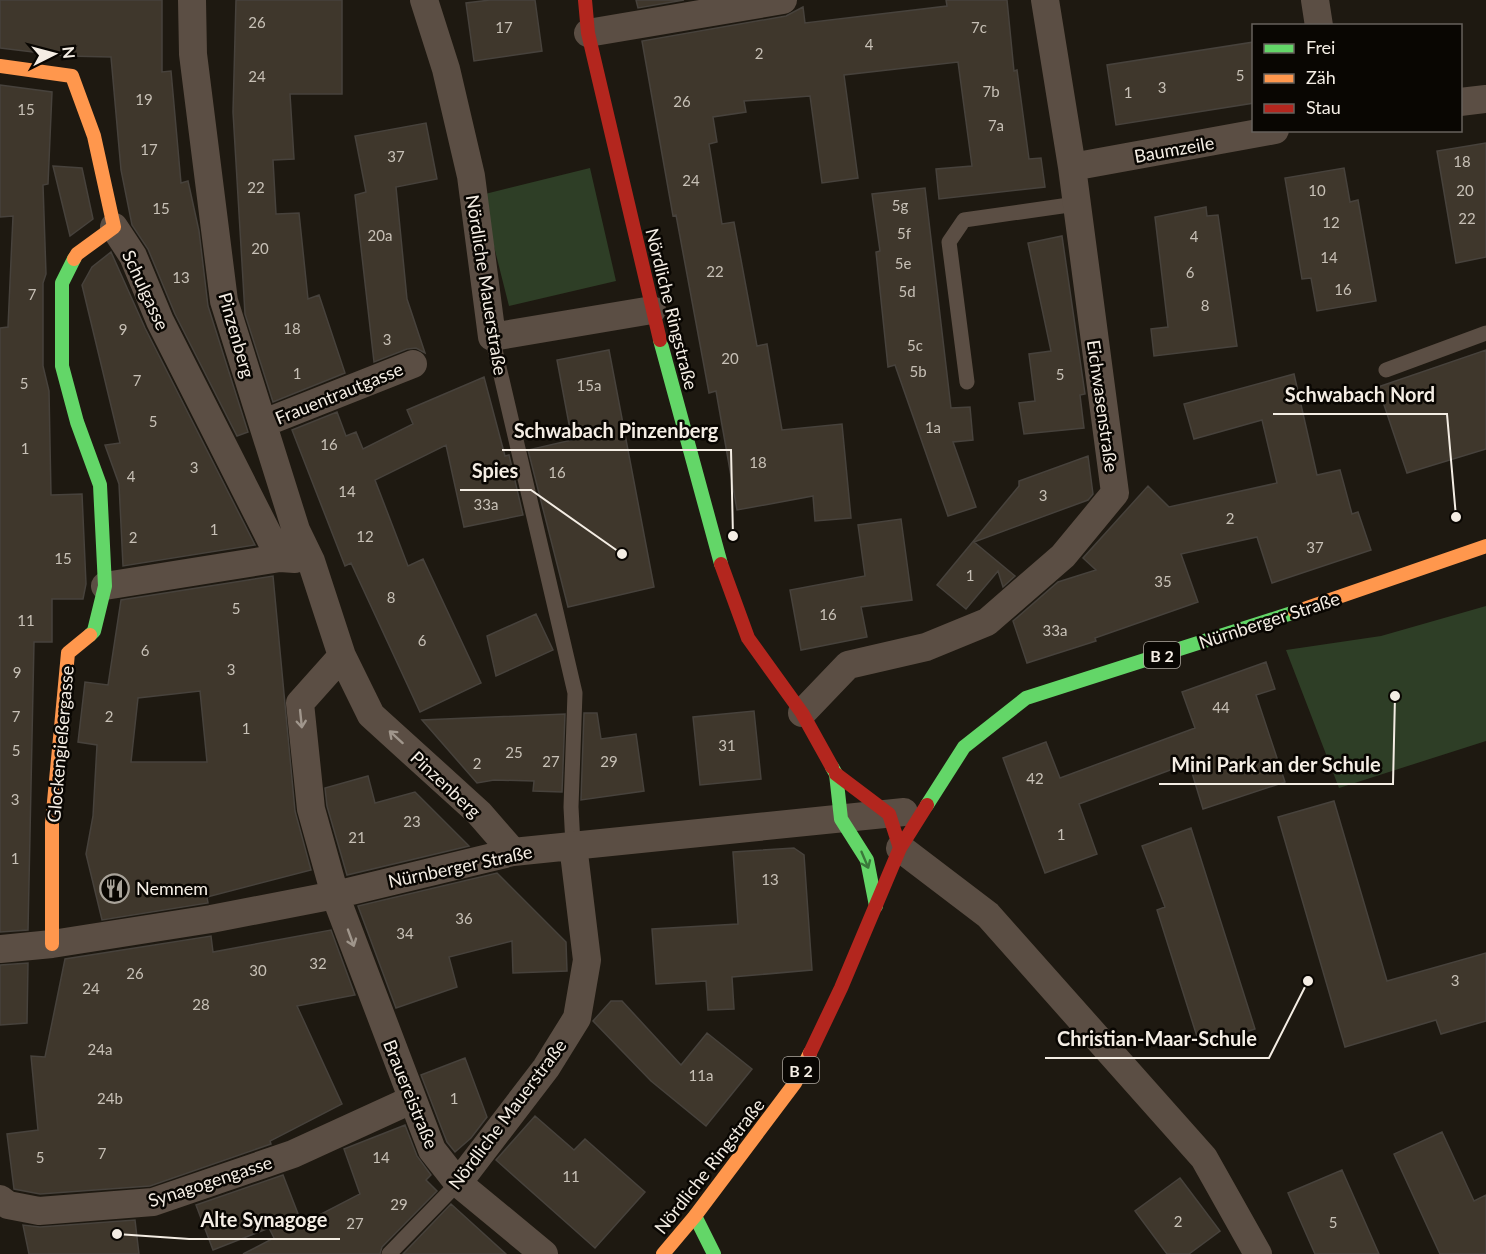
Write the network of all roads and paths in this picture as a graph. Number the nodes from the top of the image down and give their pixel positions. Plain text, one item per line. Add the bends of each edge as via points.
1 (192, 0) edge
2 (424, 0) edge
3 (585, 0) edge
4 (783, 0) edge
5 (1045, 0) edge
6 (1315, 0) edge
7 (1319, 24) edge
8 (588, 33) junction
9 (0, 66) edge
10 (1486, 99) edge
11 (1462, 102) edge
12 (1264, 132) edge
13 (1072, 167) junction
14 (1076, 204) junction
15 (114, 227) junction
16 (652, 310) junction
17 (1486, 333) edge
18 (492, 337) junction
19 (413, 364) dead end
20 (1386, 370) dead end
21 (967, 382) dead end
22 (264, 423) junction
23 (1486, 546) edge
24 (280, 558) junction
25 (310, 561) junction
26 (105, 586) junction
27 (342, 656) junction
28 (802, 713) junction
29 (836, 774) junction
30 (924, 810) joint
31 (851, 824) junction
32 (890, 833) junction
33 (573, 845) junction
34 (513, 852) junction
35 (335, 895) junction
36 (876, 906) junction
37 (52, 944) junction
38 (0, 949) edge
39 (411, 1100) junction
40 (458, 1183) junction
41 (0, 1199) edge
42 (695, 1216) junction
43 (389, 1254) edge
44 (544, 1254) edge
45 (663, 1254) edge
46 (714, 1254) edge
47 (1257, 1254) edge

1 - 22 street, Pinzenberg via 193,54 224,301
2 - 18 street, Nördliche Mauerstraße via 446,69 471,176
3 - 8 main road, Nördliche Ringstraße
4 - 8 street
5 - 13 street, Eichwasenstraße
6 - 7 street
8 - 16 main road, Nördliche Ringstraße
9 - 15 main road, Schulgasse via 72,76 93,136
10 - 11 street
12 - 13 street, Baumzeile
13 - 14 street, Eichwasenstraße
14 - 21 lane via 964,220 949,242
14 - 28 street, Eichwasenstraße via 1115,493 1063,556 987,622 926,647 848,665
15 - 24 street, Schulgasse via 133,256 160,321
15 - 26 main road, Glockengießergasse via 77,254 62,283 62,366 100,485
16 - 18 street
16 - 28 main road, Nördliche Ringstraße via 715,549 748,638
17 - 20 lane
18 - 33 lane, Nördliche Mauerstraße via 575,693
19 - 22 street, Frauentrautgasse
22 - 25 street, Pinzenberg via 296,530
23 - 30 main road, Nürnberger Straße / B 2 via 1026,698 964,747
24 - 25 street
24 - 26 street
25 - 27 street, Pinzenberg
26 - 37 main road, Glockengießergasse via 94,631 68,653 52,823
34 -> 27 street, Pinzenberg via 479,813 371,715
27 -> 35 street via 300,703 311,810
28 - 29 main road, Nördliche Ringstraße
29 - 31 main road, Nördliche Ringstraße
29 - 32 main road, Nördliche Ringstraße
30 - 32 street, Nürnberger Straße
31 - 32 street, Nürnberger Straße
31 - 33 street, Nürnberger Straße
31 -> 36 main road, Nördliche Ringstraße via 867,860
32 - 36 main road, Nördliche Ringstraße / B 2
32 - 47 street via 988,915 1204,1158
33 - 34 street, Nürnberger Straße
33 - 40 street, Nördliche Mauerstraße via 587,960 577,1018 546,1068
34 - 35 street, Nürnberger Straße
35 - 37 street, Nürnberger Straße
35 -> 39 street, Brauereistraße
36 - 42 main road, Nördliche Ringstraße / B 2 via 795,1083
37 - 38 street, Nürnberger Straße
39 - 40 street, Brauereistraße via 432,1150
39 - 41 street, Synagogengasse via 293,1154 153,1202 39,1211 8,1205
40 - 43 lane, Nördliche Mauerstraße
40 - 44 street, Brauereistraße
42 - 45 main road, Nördliche Ringstraße / B 2
42 - 46 main road

